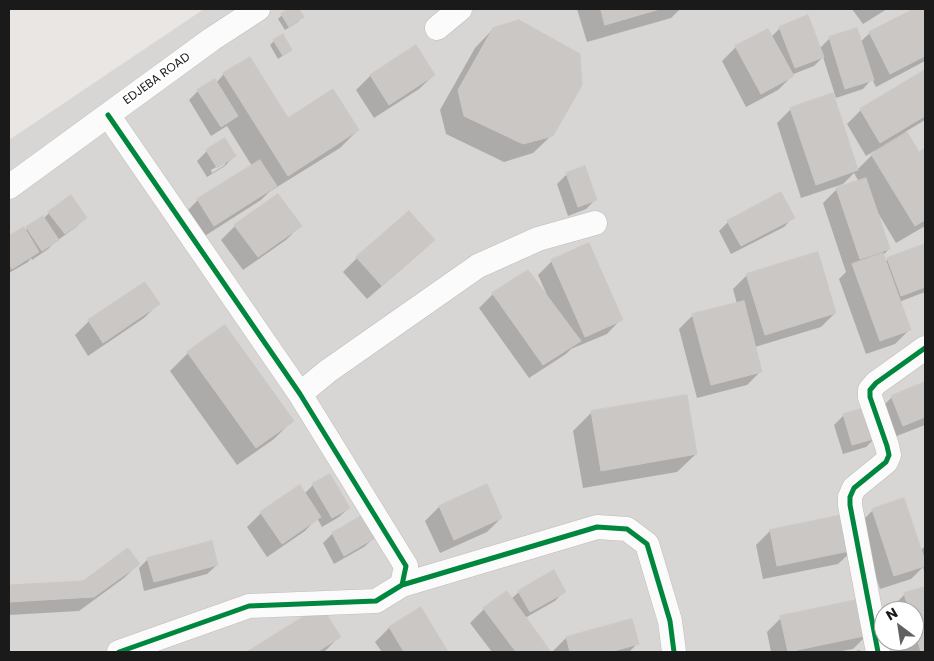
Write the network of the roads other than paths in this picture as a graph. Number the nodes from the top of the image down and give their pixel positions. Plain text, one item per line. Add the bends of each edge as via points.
1 (258, 9) edge
2 (460, 9) edge
3 (437, 28) dead end
4 (108, 115) junction
5 (9, 188) edge
6 (595, 223) dead end
7 (925, 348) edge
8 (300, 394) junction
9 (402, 585) junction
10 (119, 652) edge
11 (674, 652) edge
12 (878, 652) edge

1 - 4 street, EDJEBA ROAD
2 - 3 street
4 - 5 street, EDJEBA ROAD
4 - 8 street
6 - 8 street via 538,239 478,266 328,370
7 - 12 street via 870,390 889,455 886,462 854,488 850,497
8 - 9 street via 406,566
9 - 10 street via 376,601 249,606
9 - 11 street via 597,527 627,529 647,544 670,621

